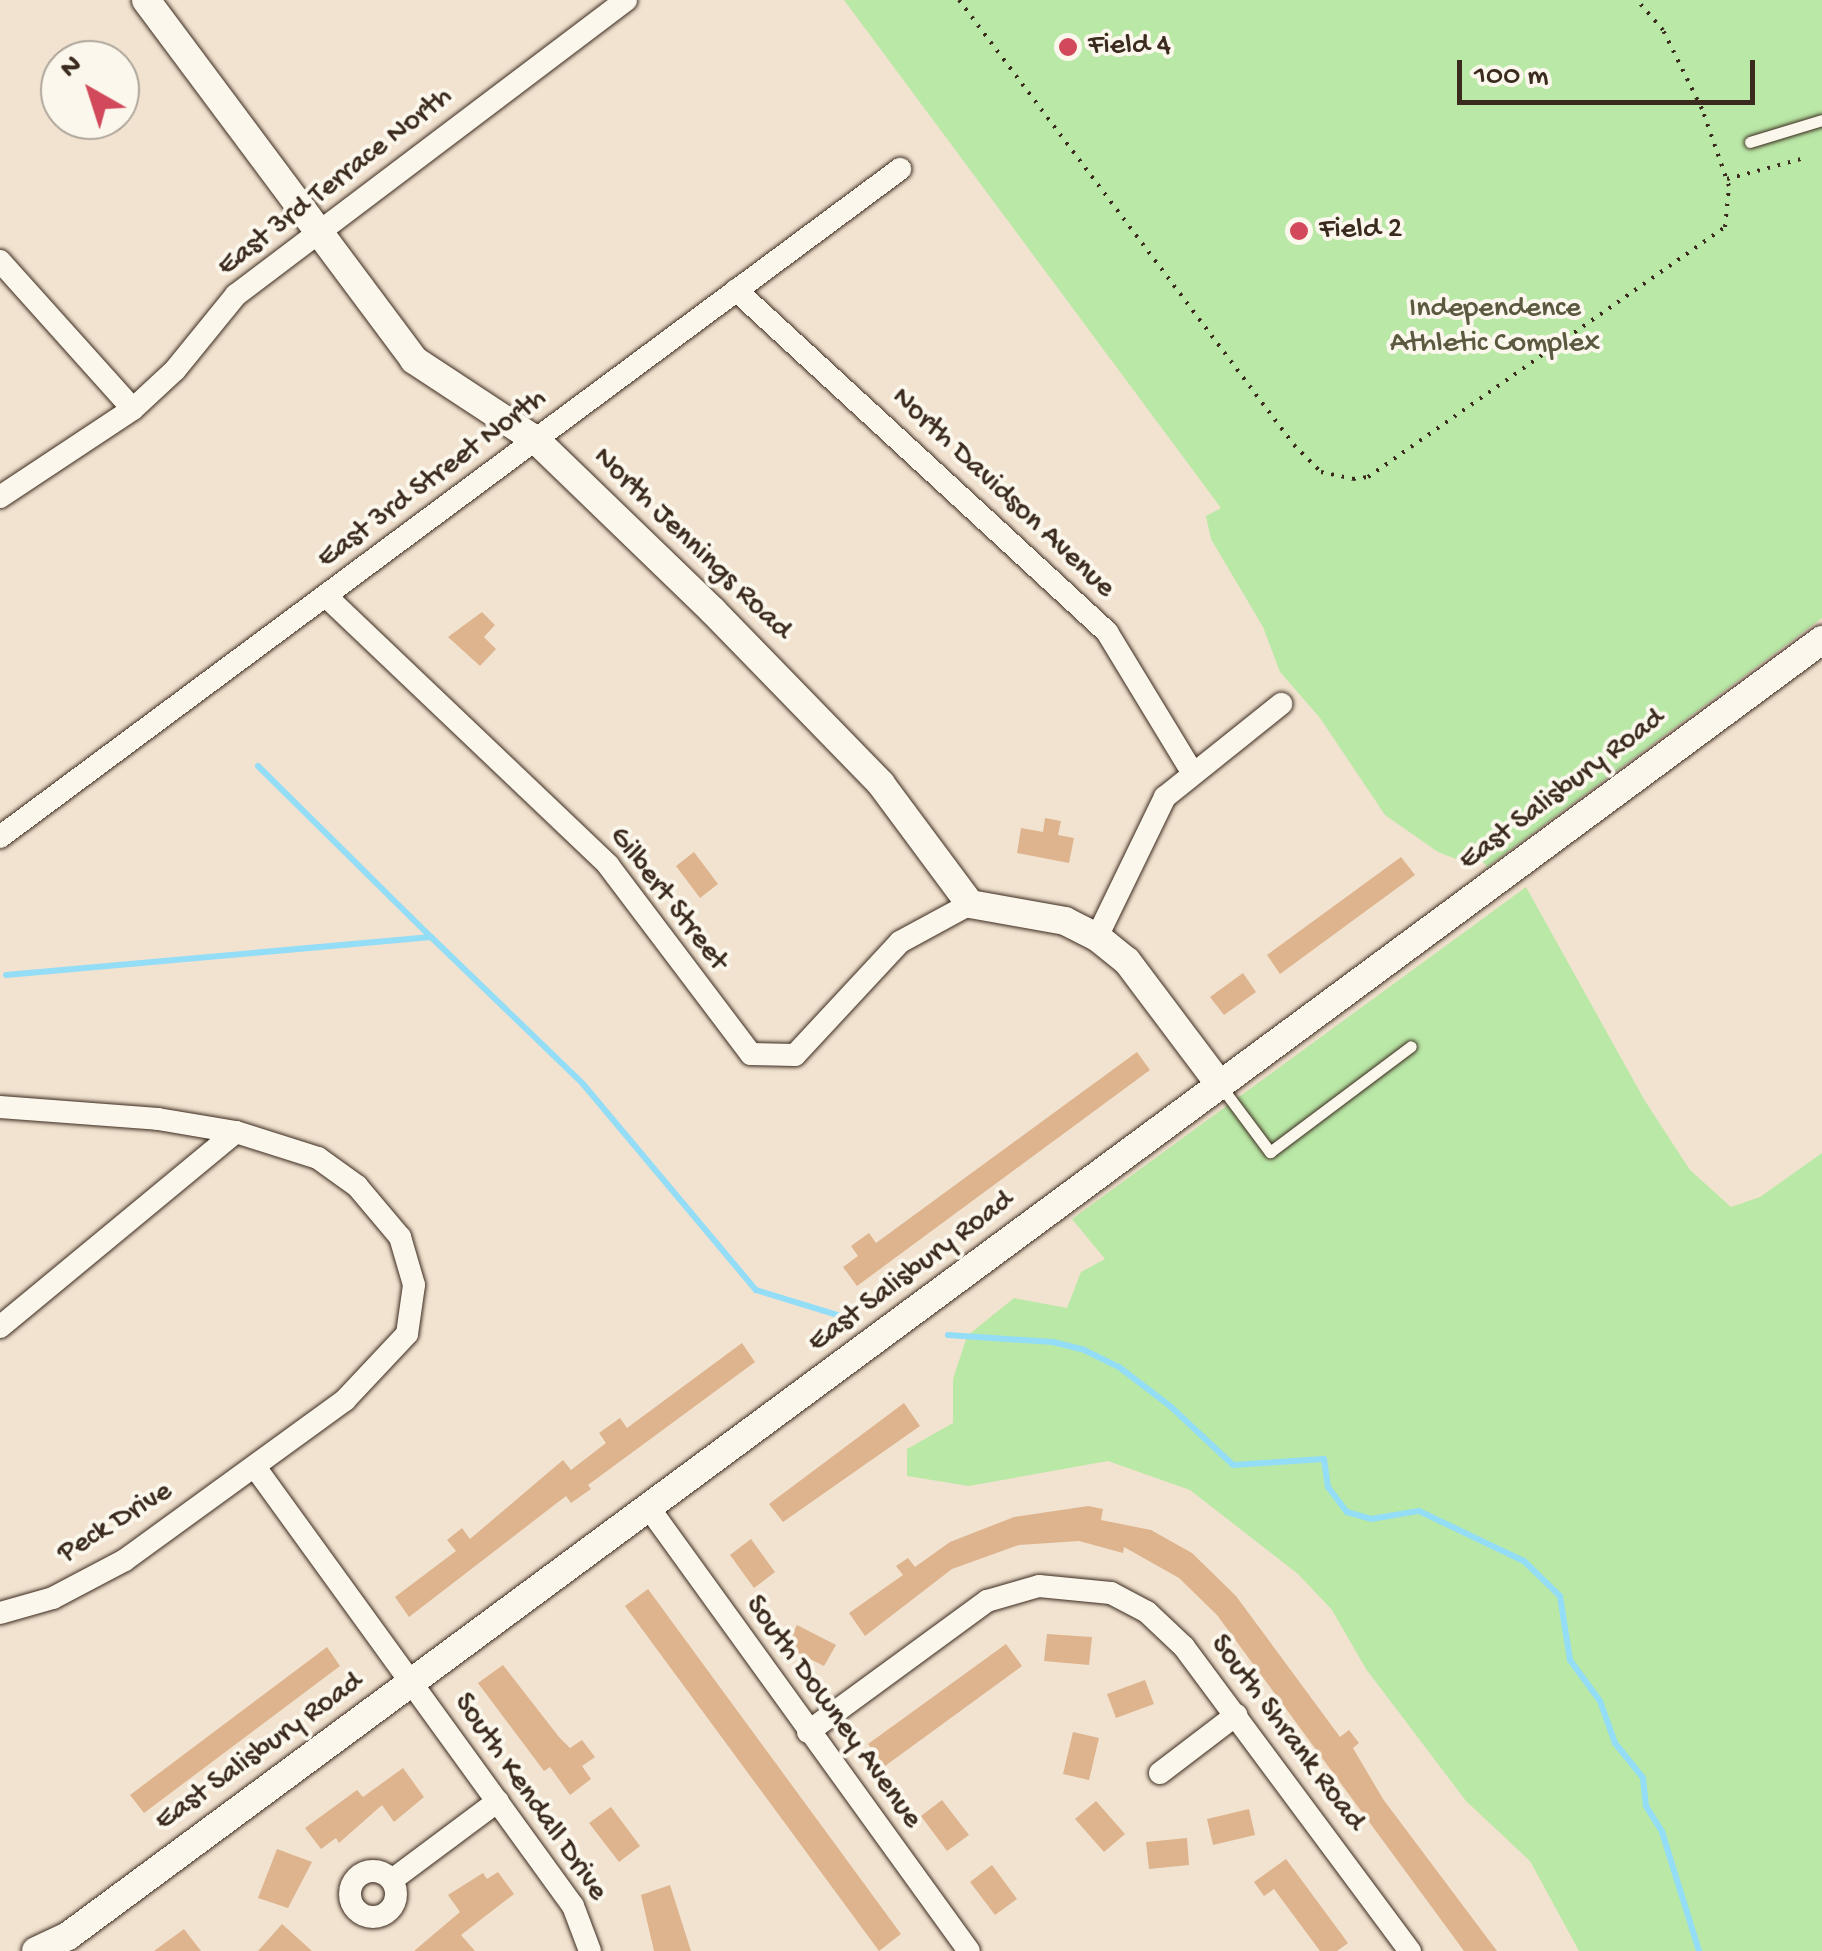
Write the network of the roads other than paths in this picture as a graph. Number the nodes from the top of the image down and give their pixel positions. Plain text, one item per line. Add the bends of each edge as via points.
1 (146, 0) edge
2 (626, 0) edge
3 (1822, 120) edge
4 (1750, 142) dead end
5 (900, 169) dead end
6 (315, 233) junction
7 (0, 261) edge
8 (736, 290) junction
9 (133, 408) junction
10 (536, 440) junction
11 (0, 497) edge
12 (327, 598) junction
13 (1822, 640) edge
14 (1281, 704) dead end
15 (1191, 770) junction
16 (0, 837) edge
17 (970, 904) junction
18 (1097, 938) junction
19 (1411, 1046) dead end
20 (1220, 1086) junction
21 (0, 1107) edge
22 (236, 1132) junction
23 (0, 1328) edge
24 (255, 1467) junction
25 (649, 1508) junction
26 (0, 1613) edge
27 (411, 1682) junction
28 (1236, 1715) junction
29 (808, 1732) junction
30 (1160, 1772) dead end
31 (498, 1801) junction
32 (392, 1880) dead end
33 (73, 1944) edge
34 (36, 1951) edge
35 (590, 1951) edge
36 (969, 1951) edge
37 (1410, 1951) edge

1 - 6 street, North Jennings Road
2 - 6 street, East 3rd Terrace North
3 - 4 lane
5 - 8 street, East 3rd Street North
6 - 9 street, East 3rd Terrace North via 236,295 176,370
6 - 10 street, North Jennings Road via 414,360
7 - 9 street
8 - 10 street, East 3rd Street North
8 - 15 street, North Davidson Avenue via 1107,632
9 - 11 street, East 3rd Terrace North
10 - 12 street, East 3rd Street North
10 - 17 street, North Jennings Road via 812,707 881,784
12 - 16 street, East 3rd Street North
12 - 17 street, Gilbert Street via 608,866 751,1054 795,1054 900,942
13 - 20 street, East Salisbury Road
14 - 15 street
15 - 18 street via 1165,797
17 - 18 street via 1065,921
18 - 20 street via 1127,962
19 - 20 lane via 1270,1152
20 - 25 street, East Salisbury Road
21 - 22 street, Peck Drive
22 - 23 street
22 - 24 street, Peck Drive via 318,1158 357,1186 400,1237 414,1285 406,1334 386,1361
24 - 26 street, Peck Drive via 125,1560 53,1598
24 - 27 street, South Kendall Drive
25 - 27 street, East Salisbury Road
25 - 29 street, South Downey Avenue
27 - 31 street, South Kendall Drive
27 - 33 street, East Salisbury Road
28 - 29 street, South Shrank Road via 1166,1628 1130,1601 1087,1586 1039,1586 987,1601
28 - 30 street
28 - 37 street, South Shrank Road
29 - 36 street, South Downey Avenue
31 - 32 street
31 - 35 street, South Kendall Drive via 574,1906
33 - 34 street, East Salisbury Road

